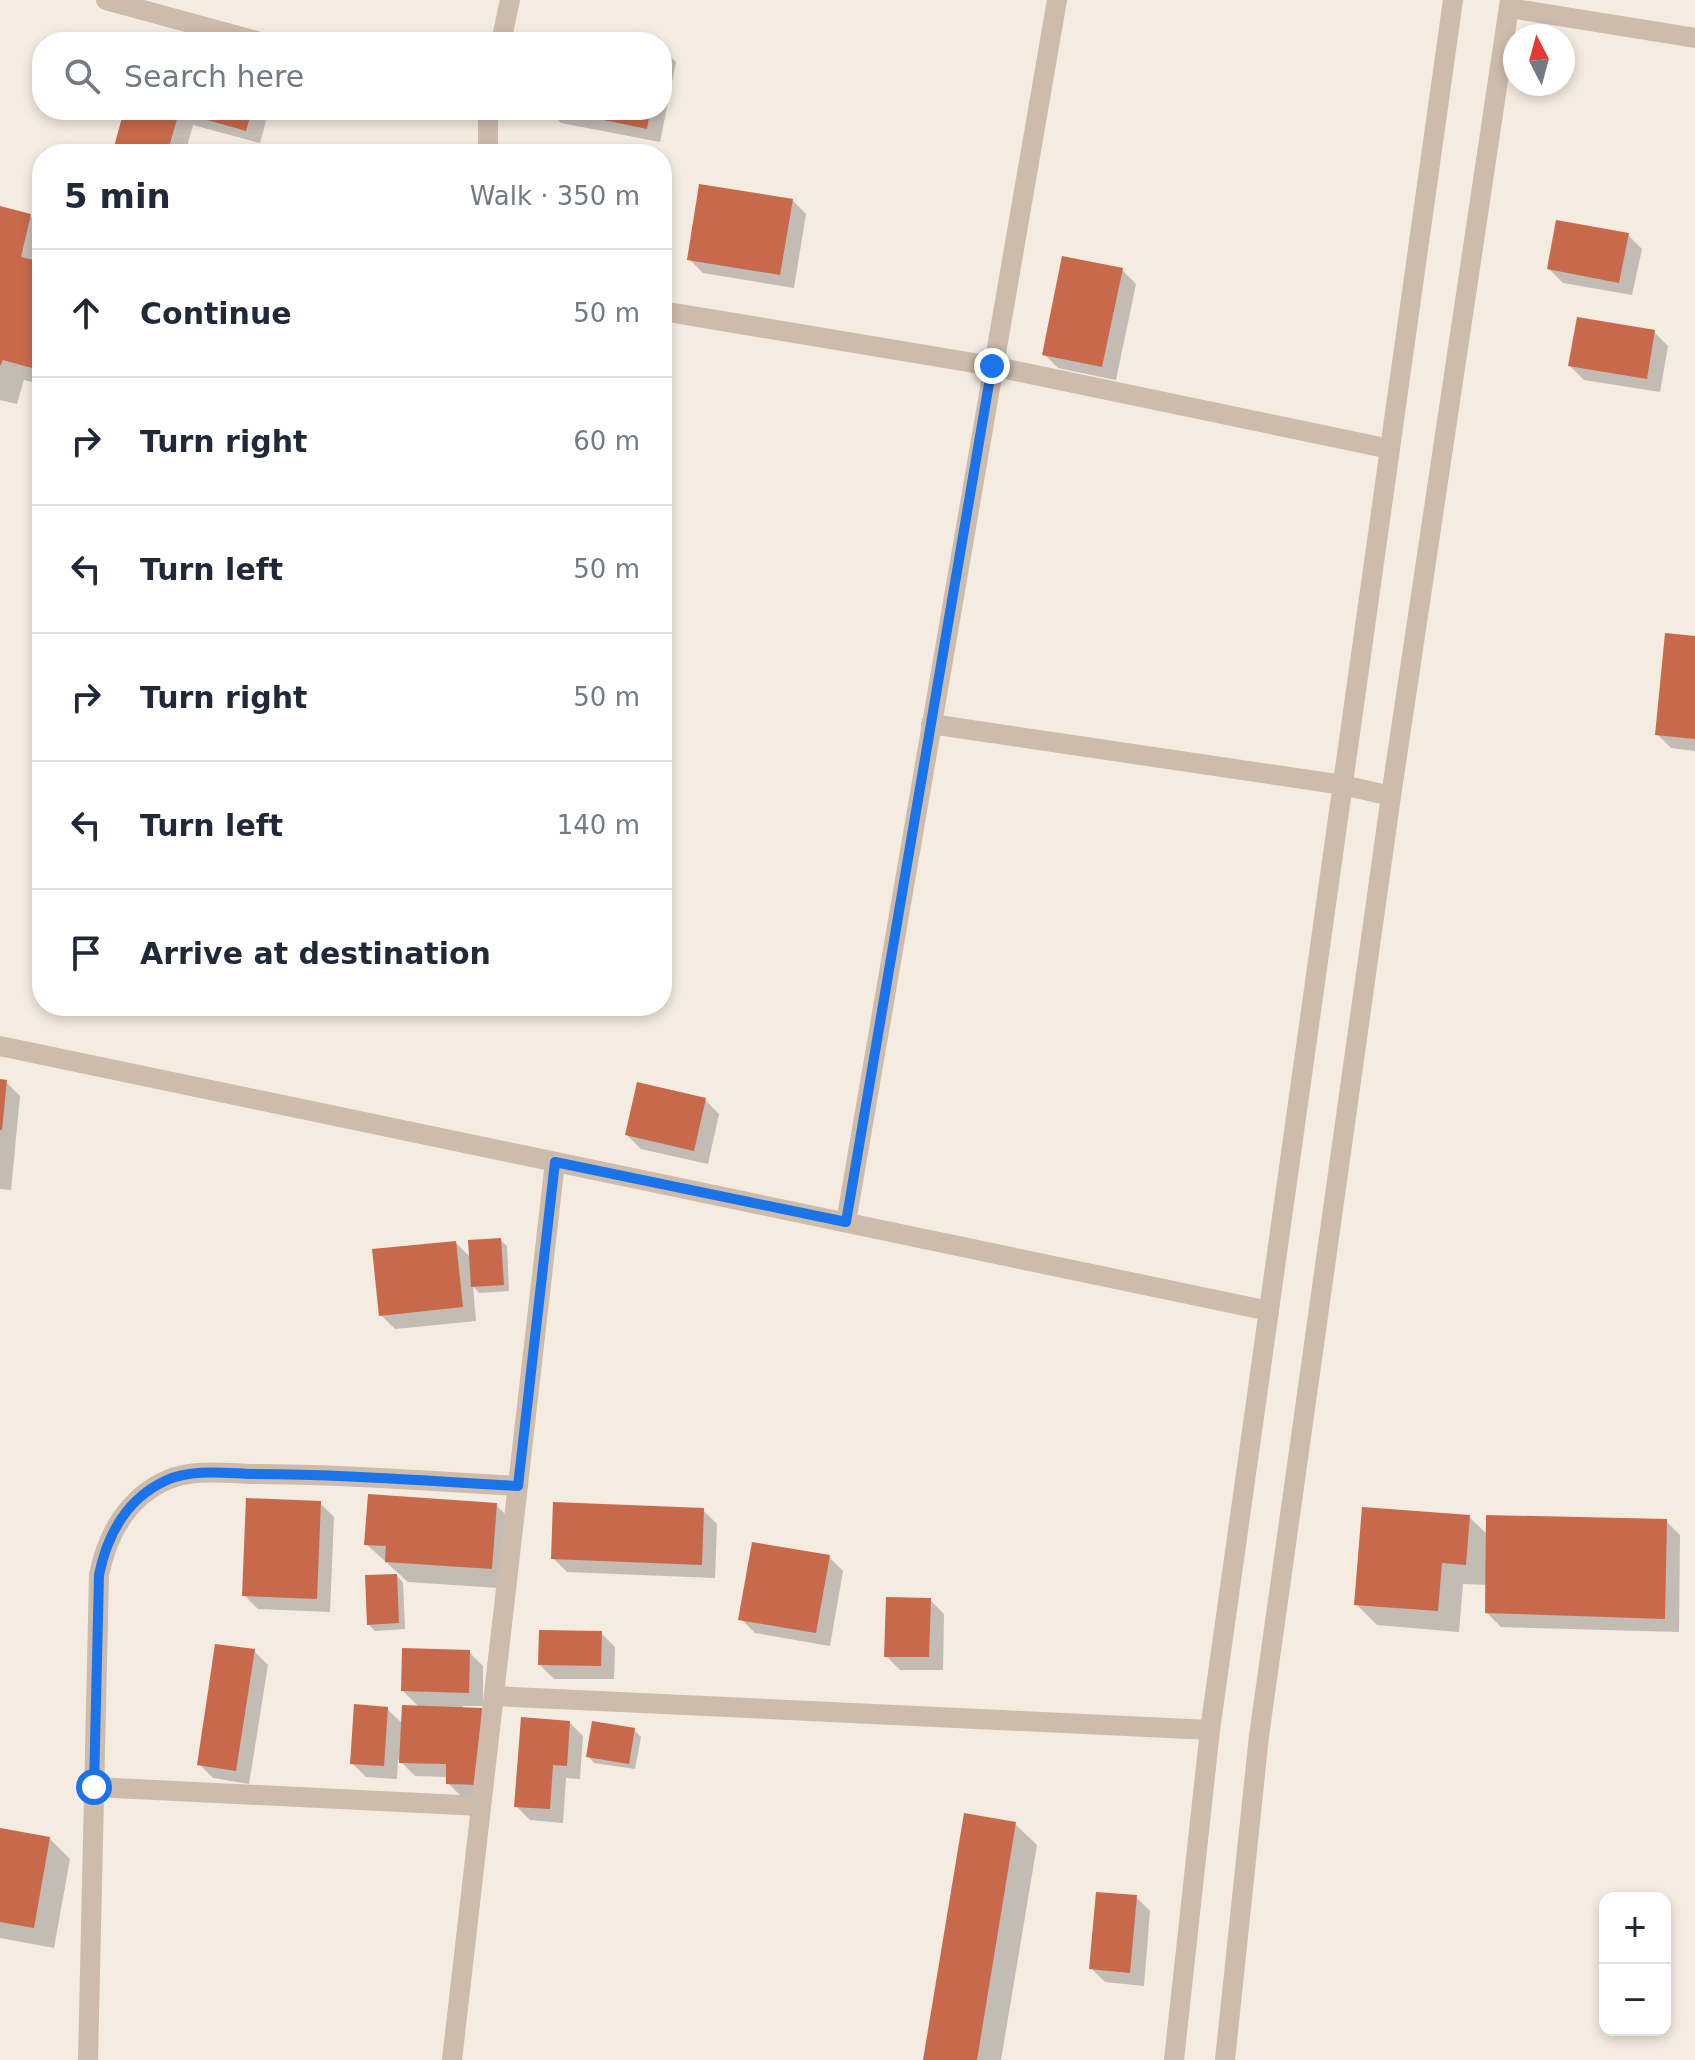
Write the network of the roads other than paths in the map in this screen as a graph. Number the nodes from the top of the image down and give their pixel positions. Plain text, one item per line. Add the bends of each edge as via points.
1 (106, 0) edge
2 (510, 0) edge
3 (1057, 0) edge
4 (1453, 0) edge
5 (1509, 4) edge
6 (223, 32) edge
7 (503, 32) edge
8 (1695, 38) edge
9 (488, 120) edge
10 (488, 144) edge
11 (672, 313) edge
12 (992, 366) junction
13 (1390, 449) junction
14 (931, 724) junction
15 (1343, 785) junction
16 (1391, 796) junction
17 (0, 1046) edge
18 (555, 1162) junction
19 (846, 1222) junction
20 (1269, 1311) junction
21 (518, 1486) junction
22 (494, 1696) junction
23 (1210, 1730) junction
24 (94, 1787) junction
25 (481, 1806) junction
26 (88, 2060) edge
27 (452, 2060) edge
28 (1174, 2060) edge
29 (1225, 2060) edge

1 - 6 street
2 - 7 street
3 - 12 street
4 - 13 street
5 - 8 street
5 - 16 street
9 - 10 street
11 - 12 street
12 - 13 street
12 - 14 street
13 - 15 street
14 - 15 street
14 - 19 street
15 - 16 street
15 - 20 street
16 - 29 street via 1259,1736
17 - 18 street
18 - 19 street
18 - 21 street
19 - 20 street
20 - 23 street
21 - 22 street
21 - 24 street via 188,1473 152,1488 123,1515 106,1543 101,1564
22 - 23 street
22 - 25 street
23 - 28 street
24 - 25 street
24 - 26 street
25 - 27 street

